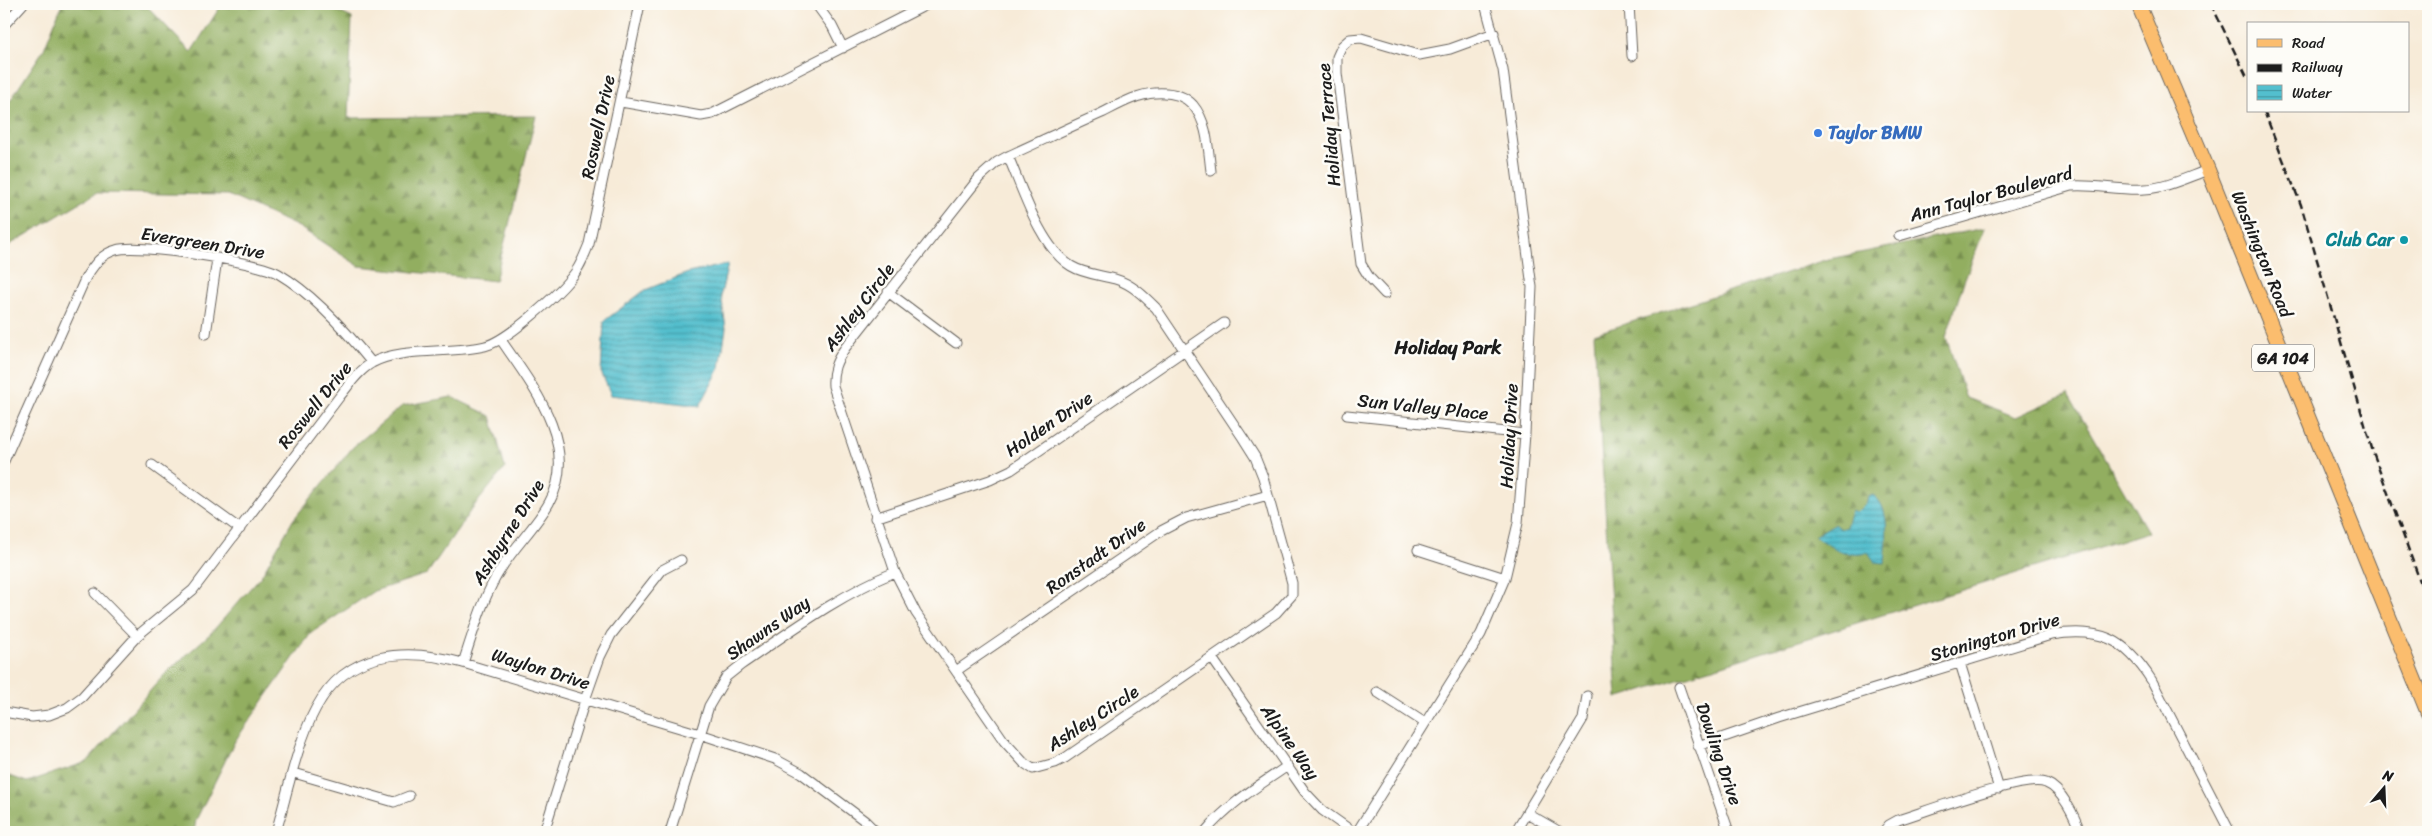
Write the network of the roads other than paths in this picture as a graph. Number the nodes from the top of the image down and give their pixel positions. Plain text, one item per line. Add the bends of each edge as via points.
1 (23, 4) edge
2 (640, 4) edge
3 (816, 4) edge
4 (928, 4) edge
5 (1485, 4) edge
6 (1629, 4) edge
7 (2138, 4) edge
8 (4, 26) edge
9 (1494, 33) junction
10 (843, 48) junction
11 (1632, 56) dead end
12 (621, 102) junction
13 (1008, 156) junction
14 (2208, 170) junction
15 (1211, 171) dead end
16 (1899, 236) dead end
17 (217, 259) junction
18 (888, 292) junction
19 (1385, 294) dead end
20 (1224, 323) dead end
21 (206, 334) dead end
22 (501, 340) junction
23 (956, 343) dead end
24 (1185, 351) junction
25 (372, 363) junction
26 (1347, 415) dead end
27 (1526, 434) junction
28 (4, 461) edge
29 (152, 465) dead end
30 (1268, 495) junction
31 (875, 518) junction
32 (240, 529) junction
33 (1418, 550) dead end
34 (681, 560) dead end
35 (895, 572) junction
36 (1505, 578) junction
37 (95, 593) dead end
38 (137, 636) junction
39 (1212, 658) junction
40 (463, 662) junction
41 (1960, 663) junction
42 (956, 671) junction
43 (1679, 687) dead end
44 (1377, 692) dead end
45 (1588, 696) dead end
46 (585, 700) junction
47 (4, 712) edge
48 (2428, 712) edge
49 (1425, 723) junction
50 (700, 734) junction
51 (1698, 746) junction
52 (1286, 766) junction
53 (294, 773) junction
54 (1999, 789) junction
55 (409, 796) dead end
56 (1527, 813) junction
57 (276, 832) edge
58 (544, 832) edge
59 (670, 832) edge
60 (876, 832) edge
61 (1205, 832) edge
62 (1354, 832) edge
63 (1358, 832) edge
64 (1515, 832) edge
65 (1560, 832) edge
66 (1729, 832) edge
67 (1884, 832) edge
68 (2080, 832) edge
69 (2230, 832) edge

1 - 8 street
2 - 12 street, Roswell Drive
3 - 10 street
4 - 10 street
5 - 9 street, Holiday Drive
6 - 11 street
7 - 14 main road, Washington Road / GA 104
9 - 19 street, Holiday Terrace via 1419,55 1361,38 1350,39 1337,57 1361,264
9 - 27 street, Holiday Drive via 1503,70 1532,287
10 - 12 street via 712,114 701,116
12 - 22 street, Roswell Drive via 589,244 582,261 572,278
13 - 15 street, Ashley Circle via 1131,100 1154,93 1168,93 1182,96 1201,119 1207,136
13 - 18 street, Ashley Circle via 979,178
13 - 24 street, Ashley Circle via 1035,218 1058,254 1071,266 1132,286 1156,308
14 - 16 street, Ann Taylor Boulevard via 2146,189 2071,186
14 - 48 main road, Washington Road / GA 104
17 - 21 street
17 - 25 street, Evergreen Drive via 261,266 289,280 354,341
17 - 28 street, Evergreen Drive via 134,247 105,254 94,264
18 - 23 street
18 - 31 street, Ashley Circle via 844,348 832,373 833,386
20 - 24 street, Holden Drive
22 - 25 street, Roswell Drive via 468,349 410,354
22 - 40 street, Ashbyrne Drive via 546,410 557,439 558,482 539,519 490,586
24 - 30 street, Ashley Circle via 1256,457
24 - 31 street, Holden Drive via 1011,470
25 - 32 street, Roswell Drive via 340,396
26 - 27 street, Sun Valley Place
27 - 36 street, Holiday Drive via 1518,523
29 - 32 street
30 - 39 street, Ashley Circle via 1290,572 1292,595 1276,613
30 - 42 street, Ronstadt Drive via 1186,518 1161,531
31 - 35 street, Ashley Circle
32 - 38 street, Roswell Drive via 193,590
33 - 36 street
34 - 46 street via 662,570 611,635
35 - 42 street, Ashley Circle via 916,614
35 - 50 street, Shawns Way via 841,598 726,677
36 - 49 street, Holiday Drive via 1481,634
37 - 38 street
38 - 47 street, Roswell Drive via 82,697 67,708 32,717
39 - 42 street, Ashley Circle via 1065,758 1034,769 1015,754
39 - 52 street, Alpine Way
40 - 46 street, Waylon Drive
40 - 53 street, Waylon Drive via 438,655 409,653 387,655 348,671 316,707
41 - 51 street, Stonington Drive
41 - 54 street
41 - 69 street, Stonington Drive via 2051,635 2092,632 2110,638 2141,662
43 - 51 street, Dowling Drive
44 - 49 street
45 - 56 street via 1583,719
46 - 50 street, Waylon Drive
46 - 58 street
49 - 63 street, Holiday Drive
50 - 59 street, Shawns Way
50 - 60 street, Waylon Drive via 775,759 801,773
51 - 66 street, Dowling Drive
52 - 61 street via 1238,801
52 - 62 street, Alpine Way via 1322,810
53 - 55 street via 394,802
53 - 57 street, Waylon Drive
54 - 67 street via 1898,820
54 - 68 street via 2045,782 2060,795 2078,823
56 - 64 street
56 - 65 street

